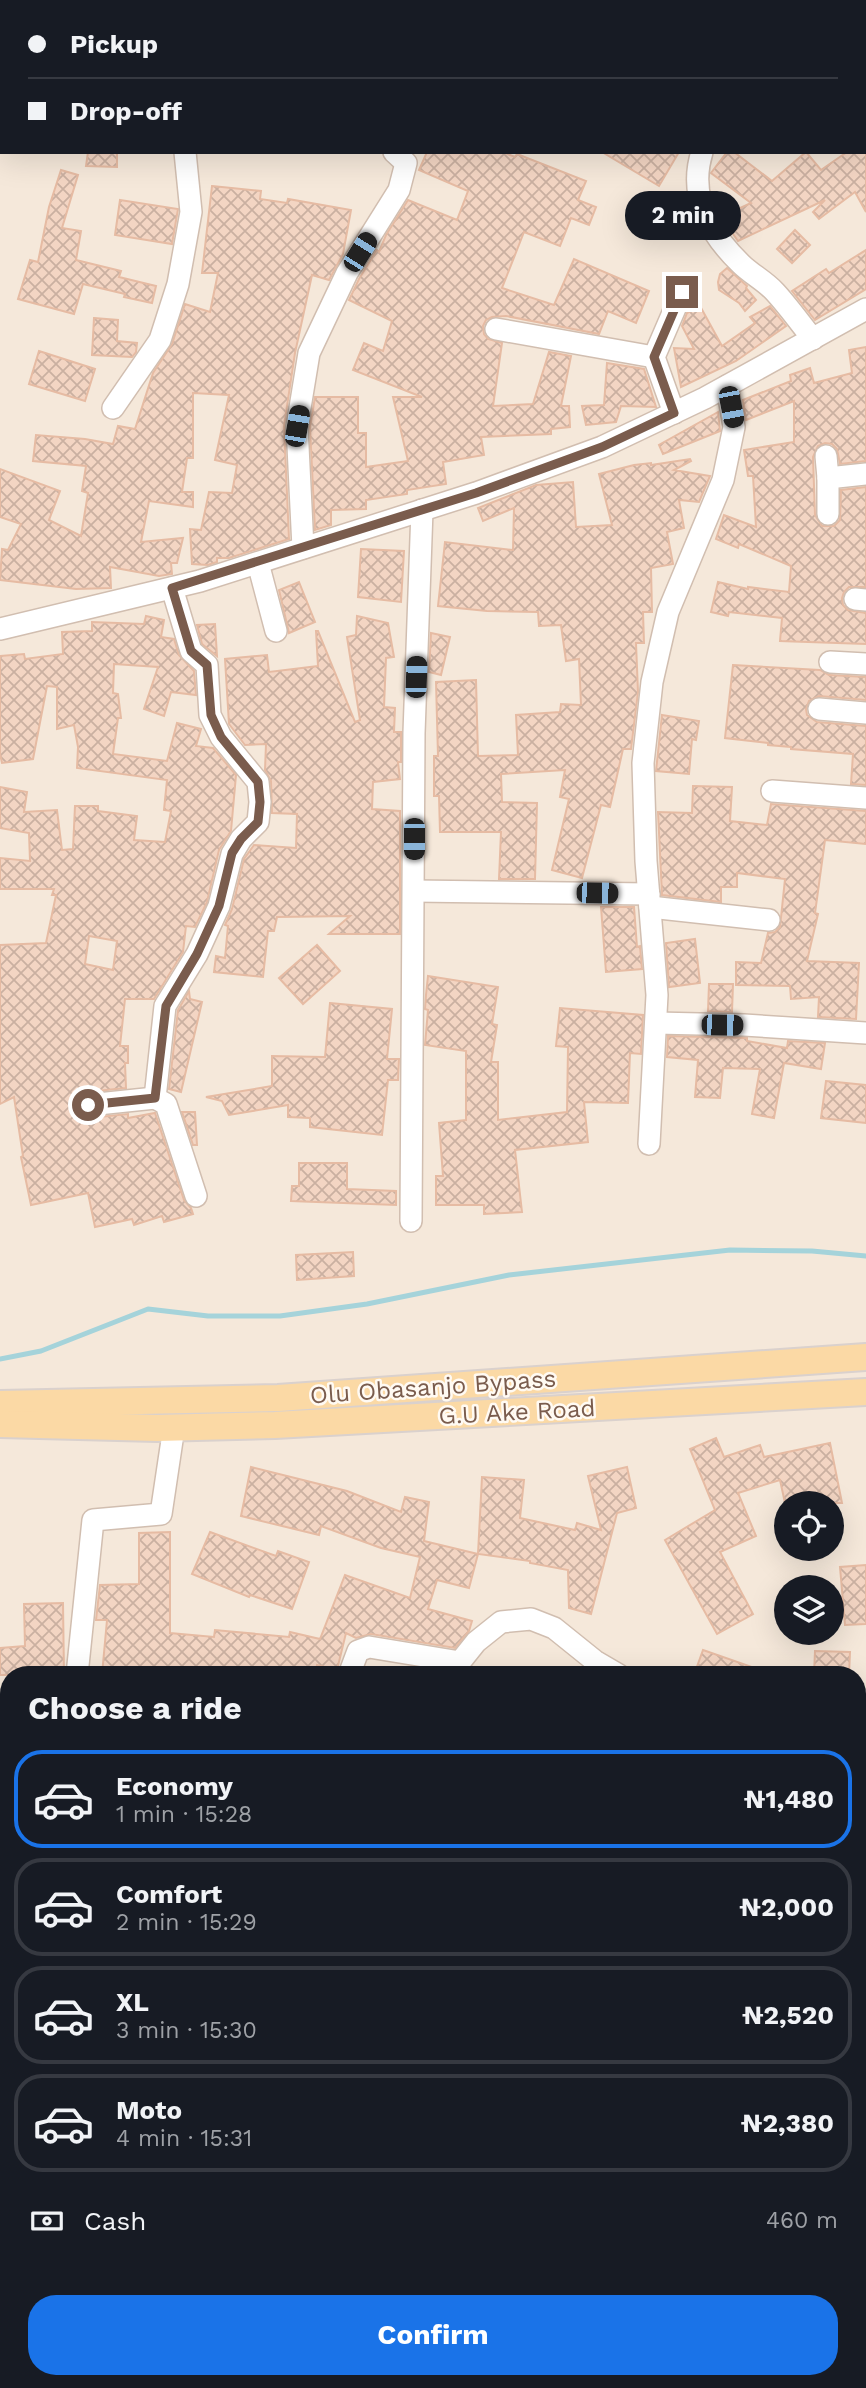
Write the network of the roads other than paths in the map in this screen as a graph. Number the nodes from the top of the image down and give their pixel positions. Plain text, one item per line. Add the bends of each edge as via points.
1 (186, 154) edge
2 (396, 154) edge
3 (701, 154) edge
4 (682, 292) dead end
5 (866, 309) edge
6 (496, 329) dead end
7 (813, 339) junction
8 (654, 357) junction
9 (727, 386) junction
10 (113, 408) dead end
11 (674, 413) junction
12 (826, 456) dead end
13 (866, 474) edge
14 (828, 478) junction
15 (422, 510) junction
16 (828, 514) dead end
17 (303, 548) junction
18 (258, 563) junction
19 (172, 588) junction
20 (0, 629) edge
21 (276, 631) dead end
22 (830, 662) dead end
23 (866, 664) edge
24 (819, 709) dead end
25 (866, 713) edge
26 (772, 791) dead end
27 (866, 798) edge
28 (414, 891) junction
29 (649, 900) junction
30 (769, 920) dead end
31 (656, 1024) junction
32 (866, 1033) edge
33 (155, 1098) junction
34 (88, 1105) dead end
35 (649, 1144) dead end
36 (196, 1196) dead end
37 (411, 1221) dead end
38 (866, 1357) edge
39 (866, 1392) edge
40 (0, 1404) edge
41 (0, 1424) edge
42 (174, 1427) junction
43 (78, 1666) edge
44 (352, 1666) edge
45 (450, 1666) edge
46 (460, 1666) edge
47 (604, 1666) edge

1 - 10 street via 191,212 178,284 159,340
2 - 17 street via 406,163 400,190 348,273 309,353 297,426
3 - 7 street via 697,198 716,236 774,290
4 - 8 street
5 - 7 street
6 - 8 street
7 - 9 street
8 - 11 street
9 - 11 street
9 - 29 street via 734,427 723,480 668,612 652,682 643,763
11 - 15 street via 602,447
12 - 14 street
13 - 14 street
14 - 16 street
15 - 17 street
15 - 28 street
17 - 18 street
18 - 19 street
18 - 21 street
19 - 20 street
19 - 33 street via 191,651 207,665 211,715 221,737 258,782 260,802 258,822 232,853 219,906 166,1006
22 - 23 street
24 - 25 street
26 - 27 street
28 - 29 street
28 - 37 street
29 - 30 street
29 - 31 street
31 - 32 street
31 - 35 street
33 - 34 street
33 - 36 street via 166,1104
38 - 40 main road, Olu Obasanjo Bypass via 278,1398
39 - 42 main road, G.U Ake Road via 481,1415
41 - 42 main road, G.U Ake Road
42 - 43 street via 161,1514 93,1520
44 - 45 street via 358,1651 369,1647
46 - 47 street via 476,1642 501,1622 531,1619 555,1628

